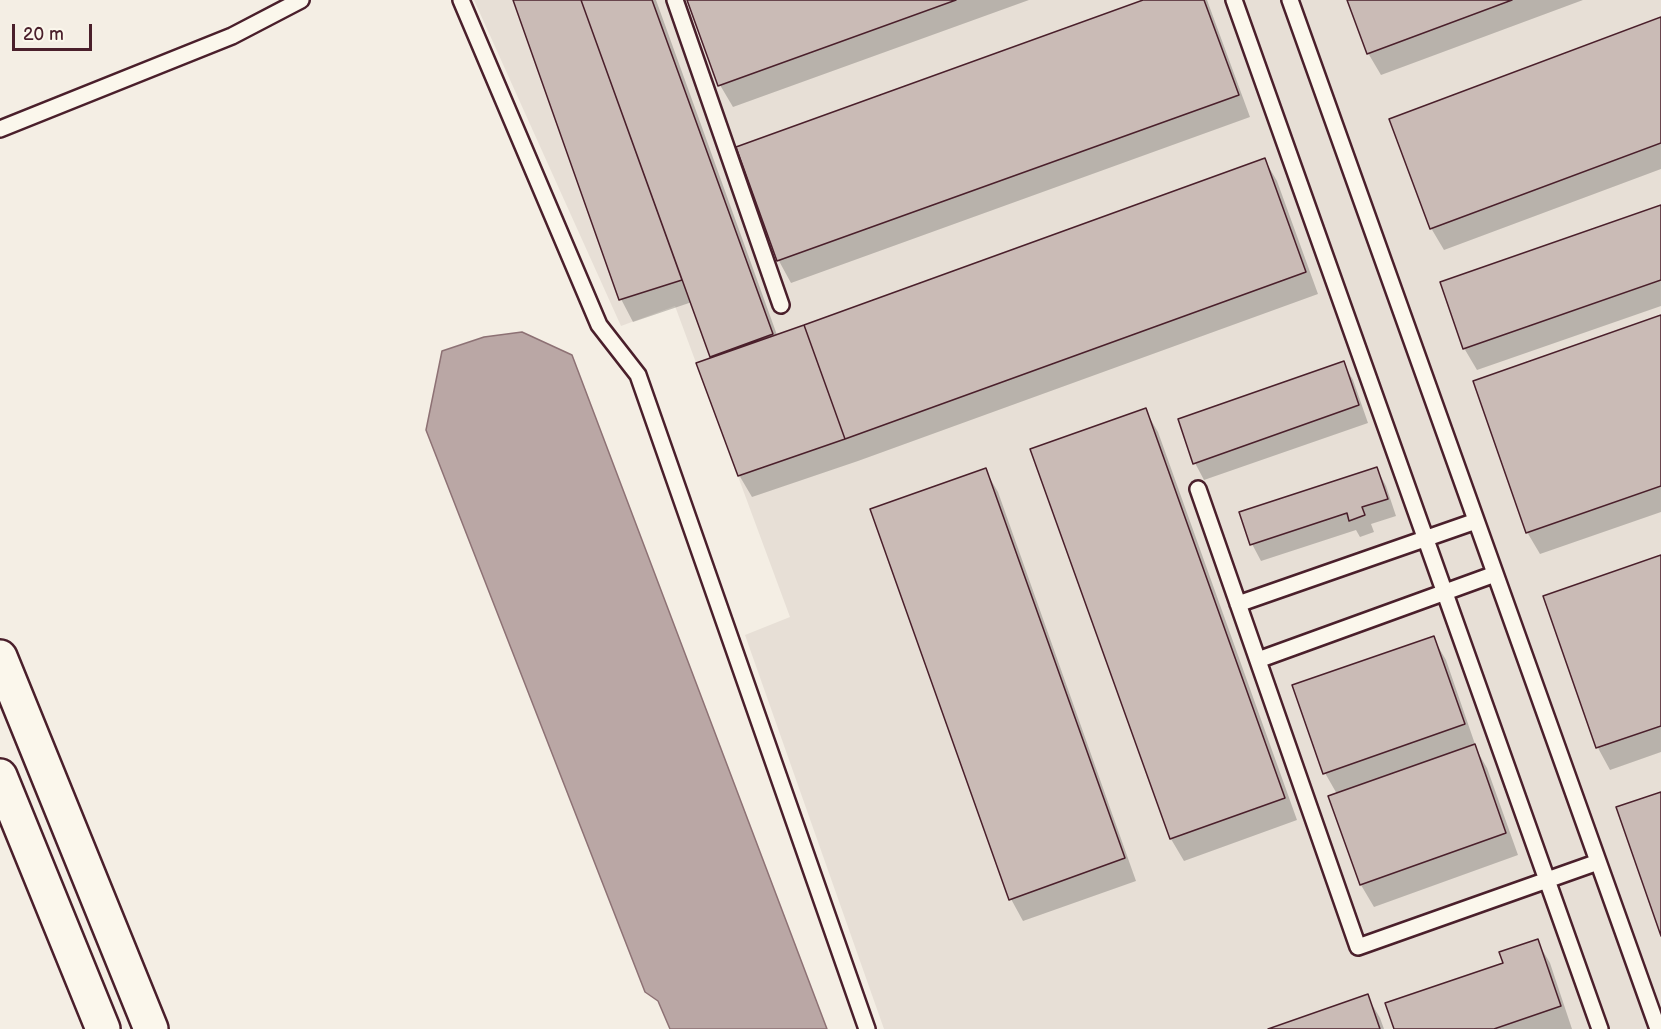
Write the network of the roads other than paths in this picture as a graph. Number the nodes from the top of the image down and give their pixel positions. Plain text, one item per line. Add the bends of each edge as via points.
1 (301, 0) edge
2 (460, 0) edge
3 (675, 0) edge
4 (1234, 0) edge
5 (1290, 0) edge
6 (0, 129) edge
7 (781, 305) dead end
8 (1198, 489) dead end
9 (1476, 521) junction
10 (1425, 538) junction
11 (1495, 574) junction
12 (1444, 592) junction
13 (1238, 604) junction
14 (0, 657) edge
15 (1258, 660) junction
16 (0, 776) edge
17 (1598, 862) junction
18 (1547, 880) junction
19 (103, 1029) edge
20 (151, 1029) edge
21 (867, 1029) edge
22 (1600, 1029) edge
23 (1658, 1029) edge

1 - 6 lane via 232,36
2 - 21 lane via 599,325 638,375
3 - 7 lane
4 - 10 lane
5 - 9 lane
8 - 13 lane
9 - 10 lane
9 - 11 lane
10 - 12 lane
10 - 13 lane
11 - 12 lane
11 - 17 lane
12 - 15 lane
12 - 18 lane
13 - 15 lane
14 - 20 highway
15 - 18 lane via 1358,947
16 - 19 highway
17 - 18 lane
17 - 23 lane
18 - 22 lane

